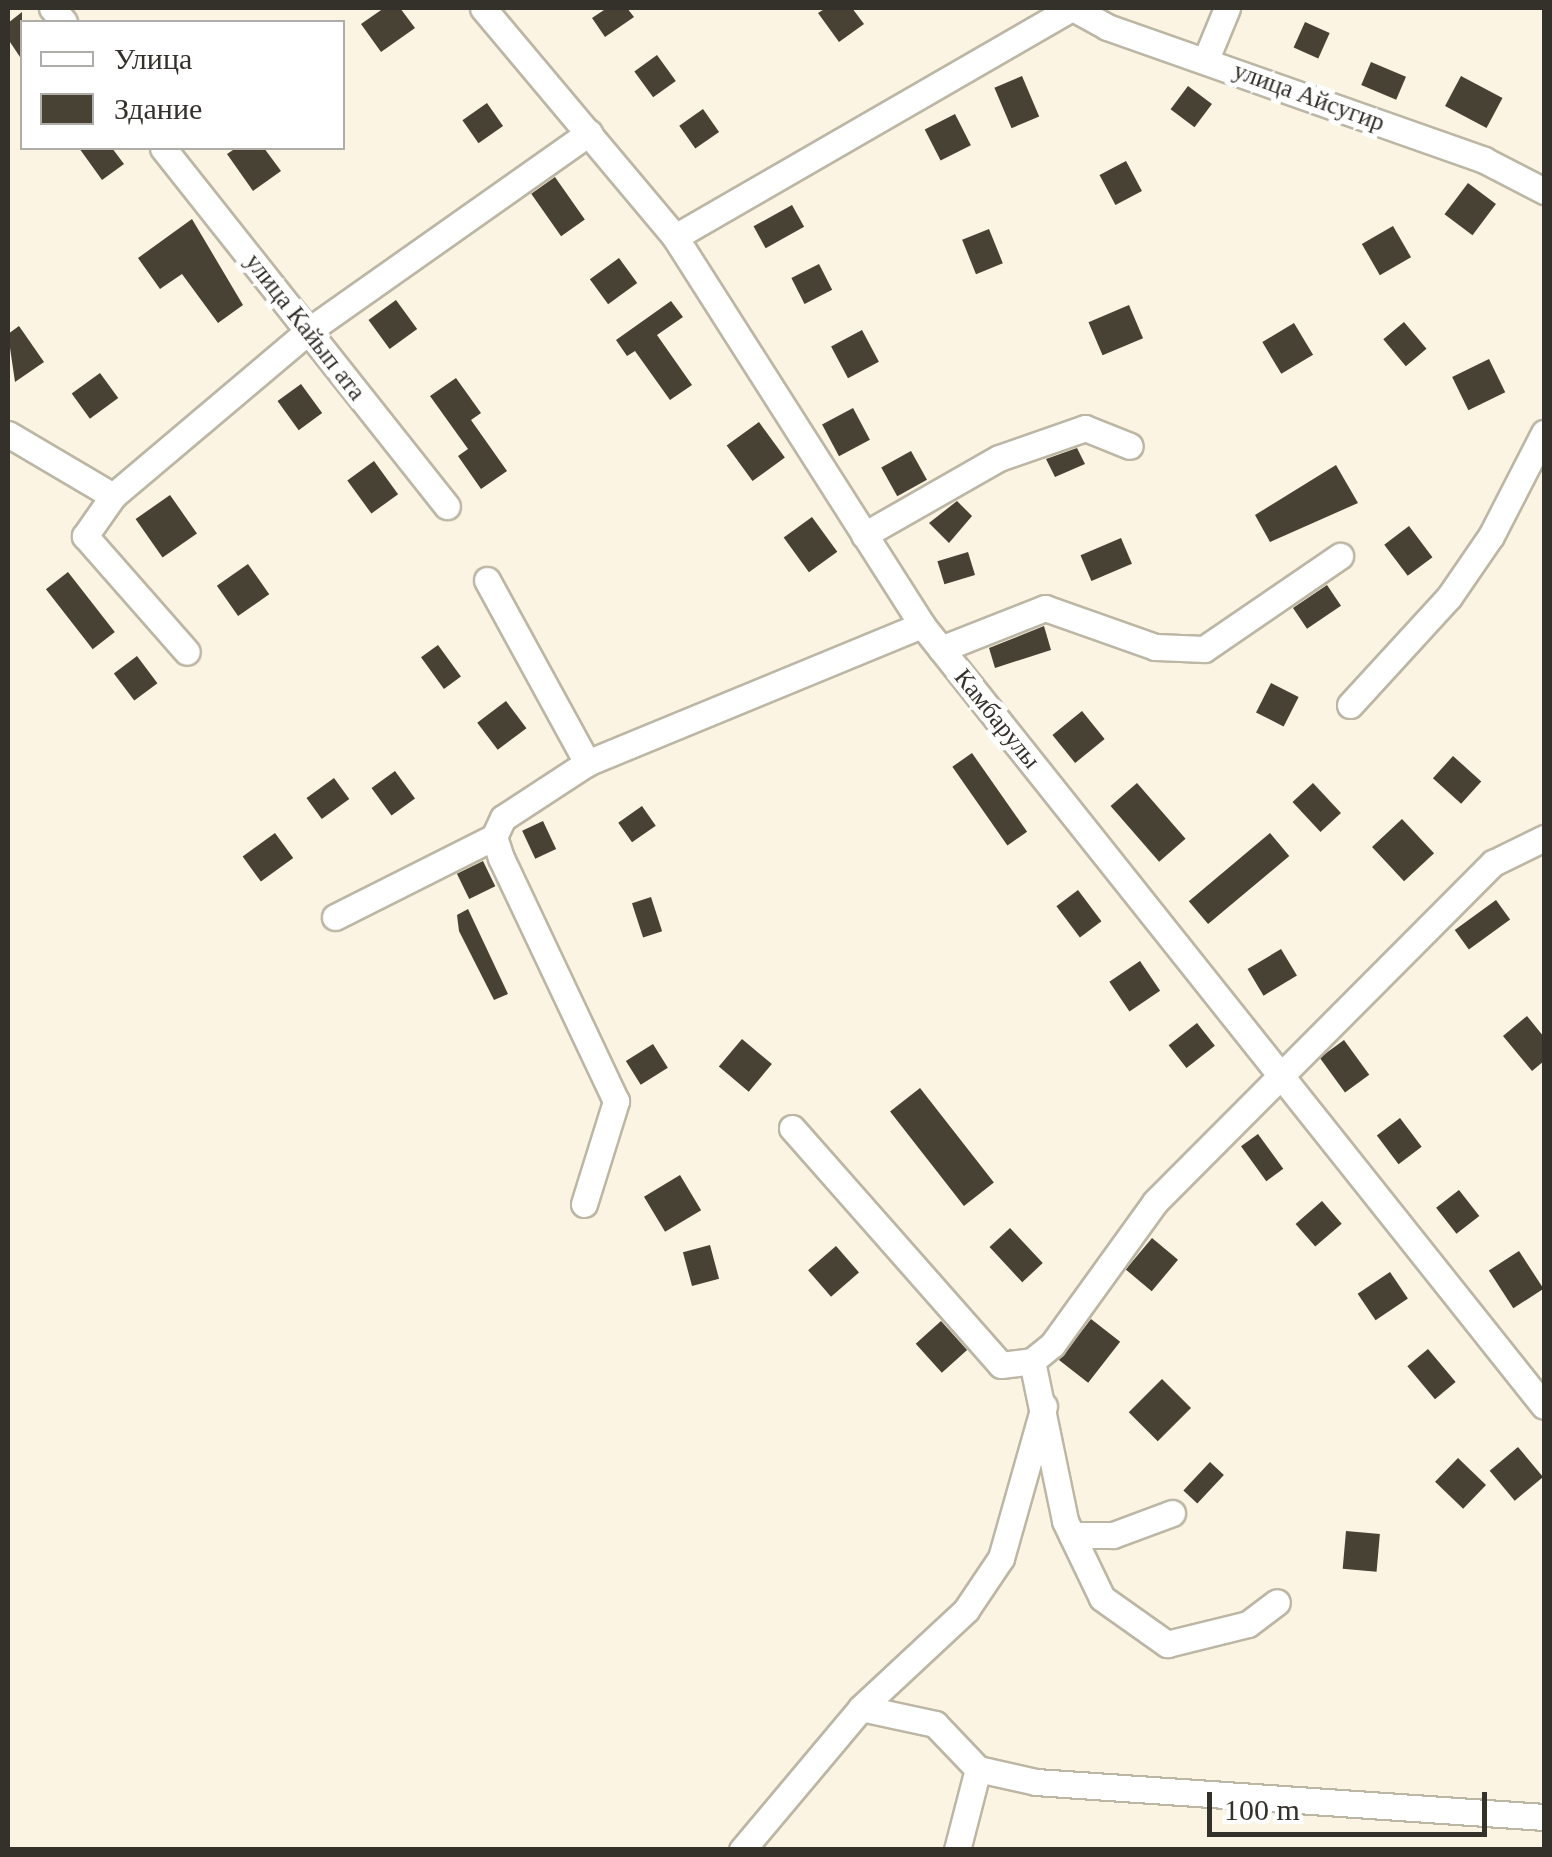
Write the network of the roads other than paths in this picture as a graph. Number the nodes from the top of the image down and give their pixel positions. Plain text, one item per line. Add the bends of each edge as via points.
1 (483, 8) edge
2 (1072, 8) edge
3 (1227, 8) edge
4 (1206, 59) junction
5 (589, 133) junction
6 (165, 150) edge
7 (1544, 191) edge
8 (675, 237) junction
9 (308, 332) junction
10 (1544, 433) edge
11 (8, 435) edge
12 (1130, 446) dead end
13 (114, 496) junction
14 (447, 506) dead end
15 (864, 535) junction
16 (1340, 556) dead end
17 (486, 580) dead end
18 (922, 625) junction
19 (941, 649) junction
20 (186, 652) dead end
21 (1350, 705) dead end
22 (587, 763) junction
23 (494, 837) junction
24 (1544, 838) edge
25 (336, 918) dead end
26 (1282, 1074) junction
27 (792, 1128) dead end
28 (584, 1204) dead end
29 (1032, 1361) junction
30 (1044, 1406) junction
31 (1544, 1406) edge
32 (1172, 1514) dead end
33 (1072, 1536) junction
34 (1277, 1602) dead end
35 (861, 1708) junction
36 (978, 1768) junction
37 (1544, 1817) edge
38 (742, 1850) edge
39 (957, 1850) edge

1 - 5 street, Камбарулы
2 - 4 street, улица Айсугир
2 - 8 street
3 - 4 street
4 - 7 street, улица Айсугир via 1484,160
5 - 8 street, Камбарулы
5 - 9 street
6 - 9 street, улица Кайып ата
8 - 15 street, Камбарулы
9 - 13 street
9 - 14 street, улица Кайып ата
10 - 21 street via 1492,536 1449,596
11 - 13 street
12 - 15 street via 1085,428 999,458
13 - 20 street via 85,536
15 - 18 street, Камбарулы
16 - 19 street via 1204,649 1154,647 1045,608
17 - 22 street
18 - 19 street, Камбарулы
18 - 22 street
19 - 26 street, Камбарулы
22 - 23 street via 503,818
23 - 25 street
23 - 28 street via 616,1101
24 - 26 street via 1493,863
26 - 29 street via 1155,1202 1052,1345
26 - 31 street, Камбарулы
27 - 29 street via 1000,1365
29 - 30 street
30 - 33 street
30 - 35 street via 1001,1558 966,1610
32 - 33 street via 1113,1536
33 - 34 street via 1102,1598 1167,1644 1248,1624
35 - 36 street via 935,1724
35 - 38 street
36 - 37 street via 1036,1782
36 - 39 street

